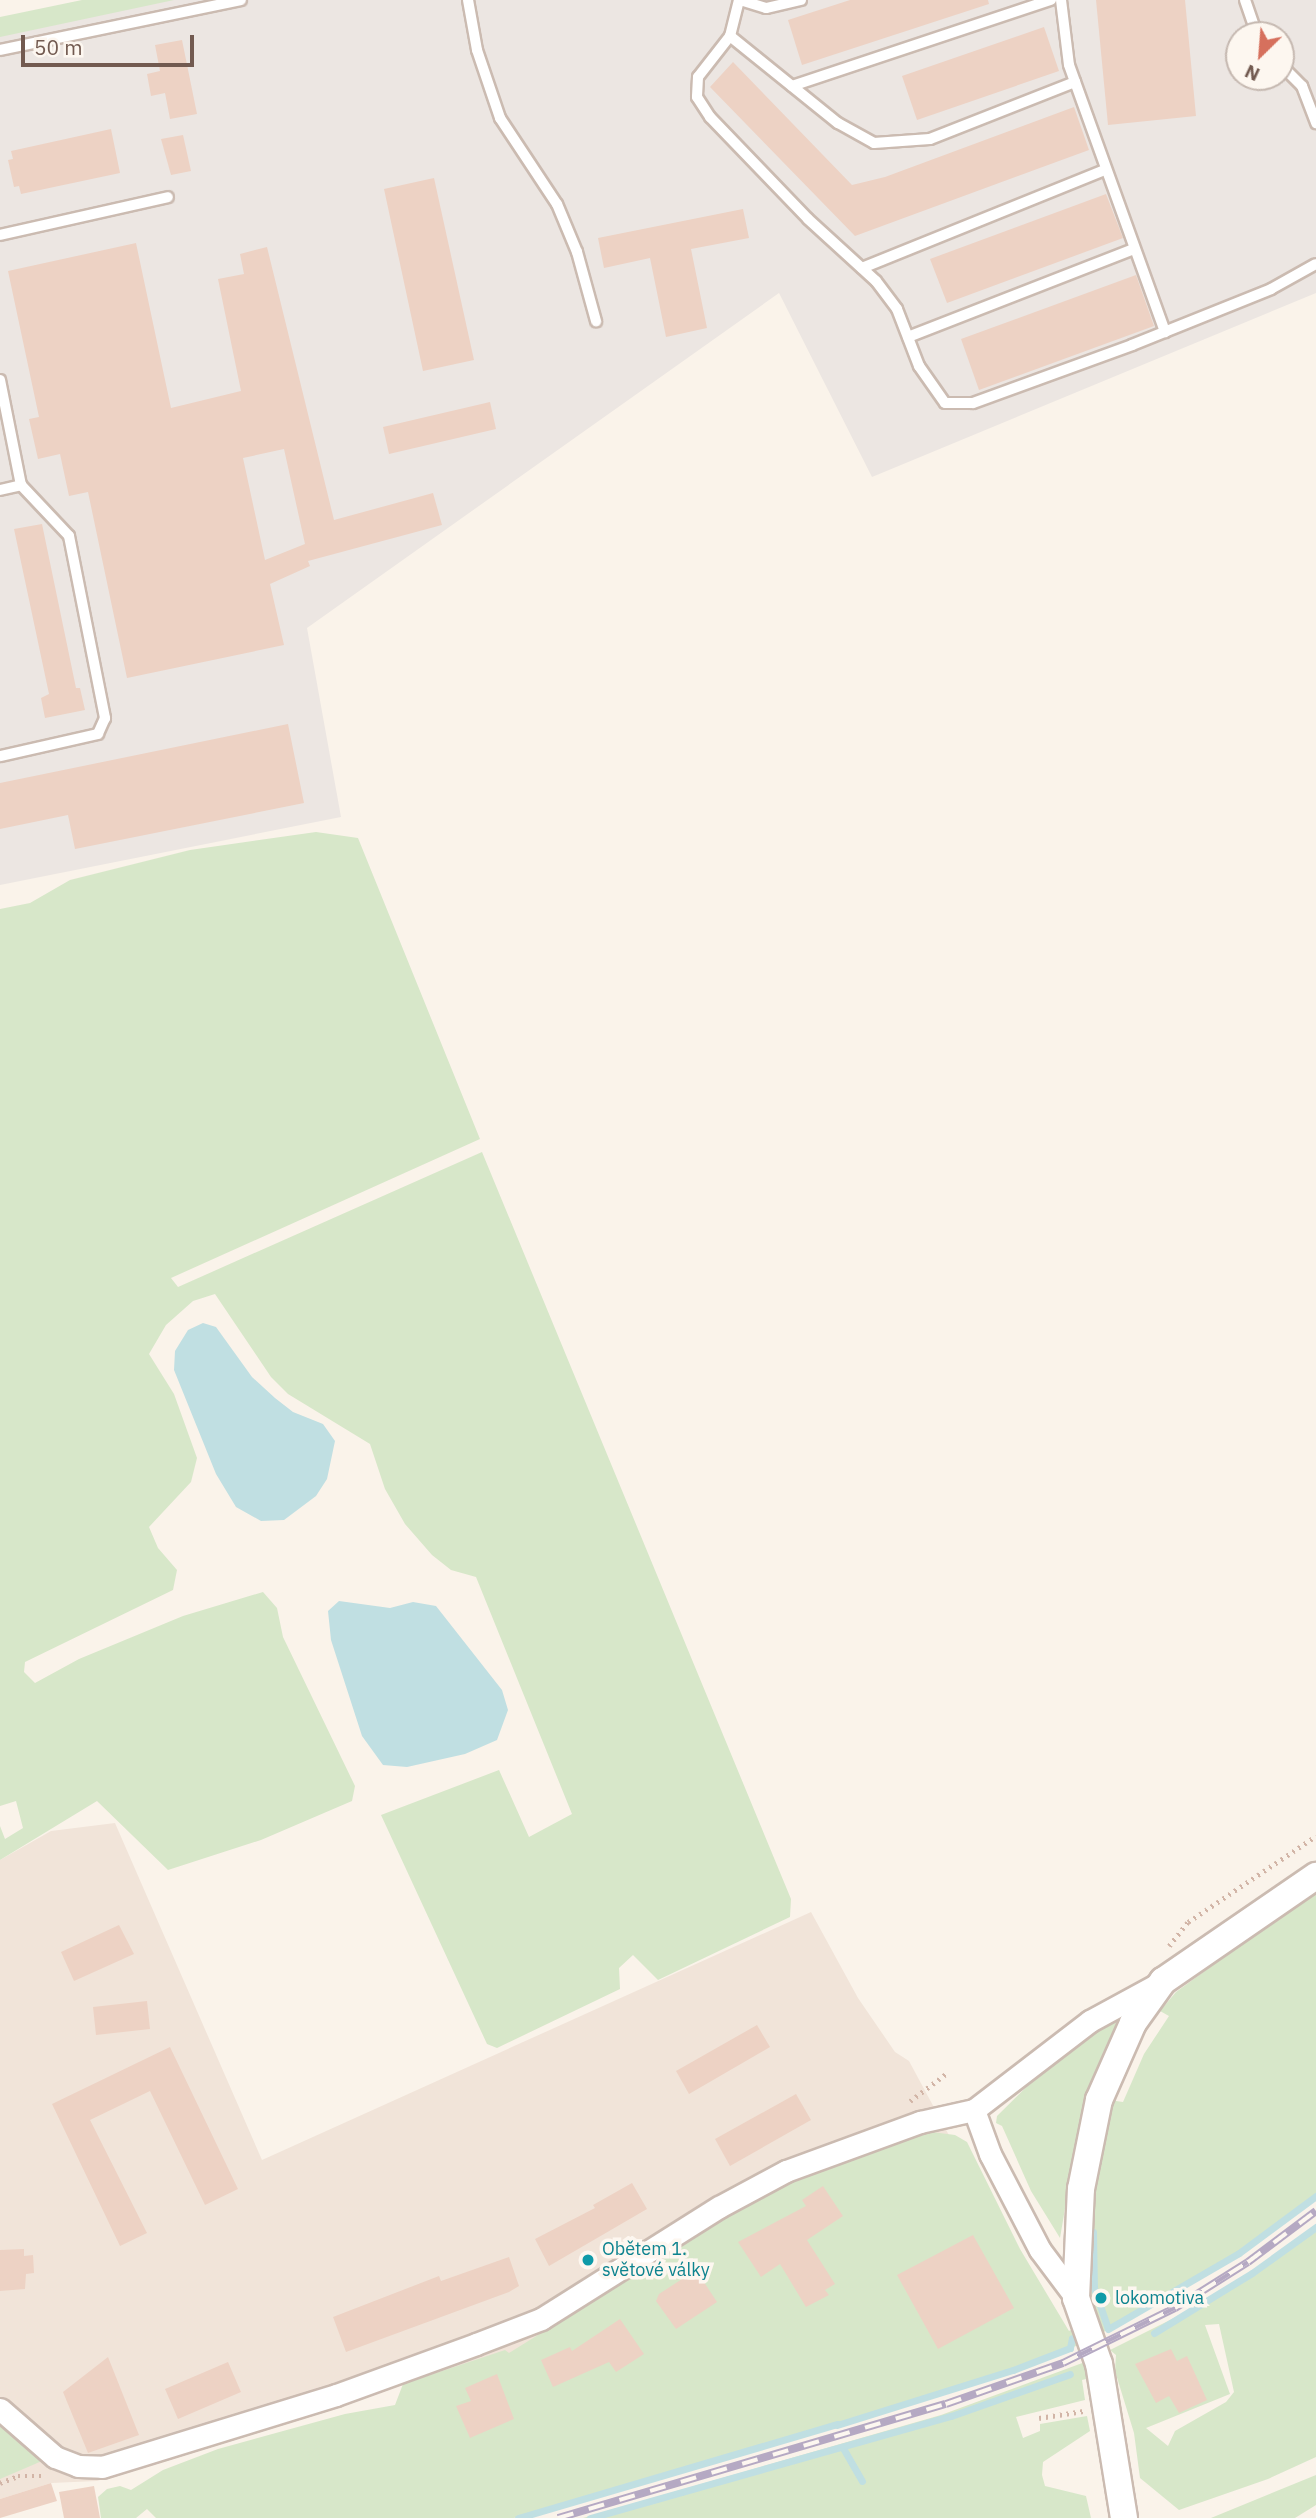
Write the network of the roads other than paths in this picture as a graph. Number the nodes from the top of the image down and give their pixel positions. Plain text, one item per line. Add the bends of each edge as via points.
1 (241, 0) edge
2 (468, 0) edge
3 (801, 0) edge
4 (1051, 0) edge
5 (1061, 0) edge
6 (1245, 0) edge
7 (1252, 21) edge
8 (730, 36) junction
9 (0, 50) edge
10 (1295, 79) edge
11 (1075, 82) junction
12 (792, 86) junction
13 (1316, 123) edge
14 (1105, 170) junction
15 (169, 197) dead end
16 (0, 235) edge
17 (1134, 249) junction
18 (1316, 264) edge
19 (862, 268) junction
20 (596, 321) dead end
21 (1165, 332) junction
22 (908, 337) junction
23 (0, 380) edge
24 (21, 485) junction
25 (0, 490) edge
26 (0, 755) edge
27 (1316, 1876) edge
28 (1163, 1981) junction
29 (974, 2110) junction
30 (1076, 2298) junction
31 (0, 2409) edge
32 (1124, 2518) edge

1 - 9 lane
2 - 20 lane via 477,50 500,118 557,204 577,252
3 - 8 lane via 766,8 739,0
4 - 12 lane
5 - 11 lane
6 - 7 lane
8 - 12 lane
8 - 19 lane via 698,77 696,97 808,219
10 - 13 lane
11 - 12 lane via 930,139 874,143 838,123
11 - 14 lane
14 - 17 lane
14 - 19 lane
15 - 16 lane
17 - 21 lane
17 - 22 lane
18 - 21 lane via 1271,289
19 - 22 lane via 897,309
21 - 22 lane via 973,404 945,403 919,366
23 - 24 lane
24 - 25 lane
24 - 26 lane via 69,536 105,718 98,734
27 - 28 street
28 - 29 street via 1090,2021
28 - 30 street via 1133,2023 1099,2100 1081,2189
29 - 30 street via 990,2154 1040,2250
29 - 31 street via 920,2122 786,2171 719,2207 541,2319 336,2395 102,2467 78,2466 55,2457
30 - 32 street via 1095,2349

